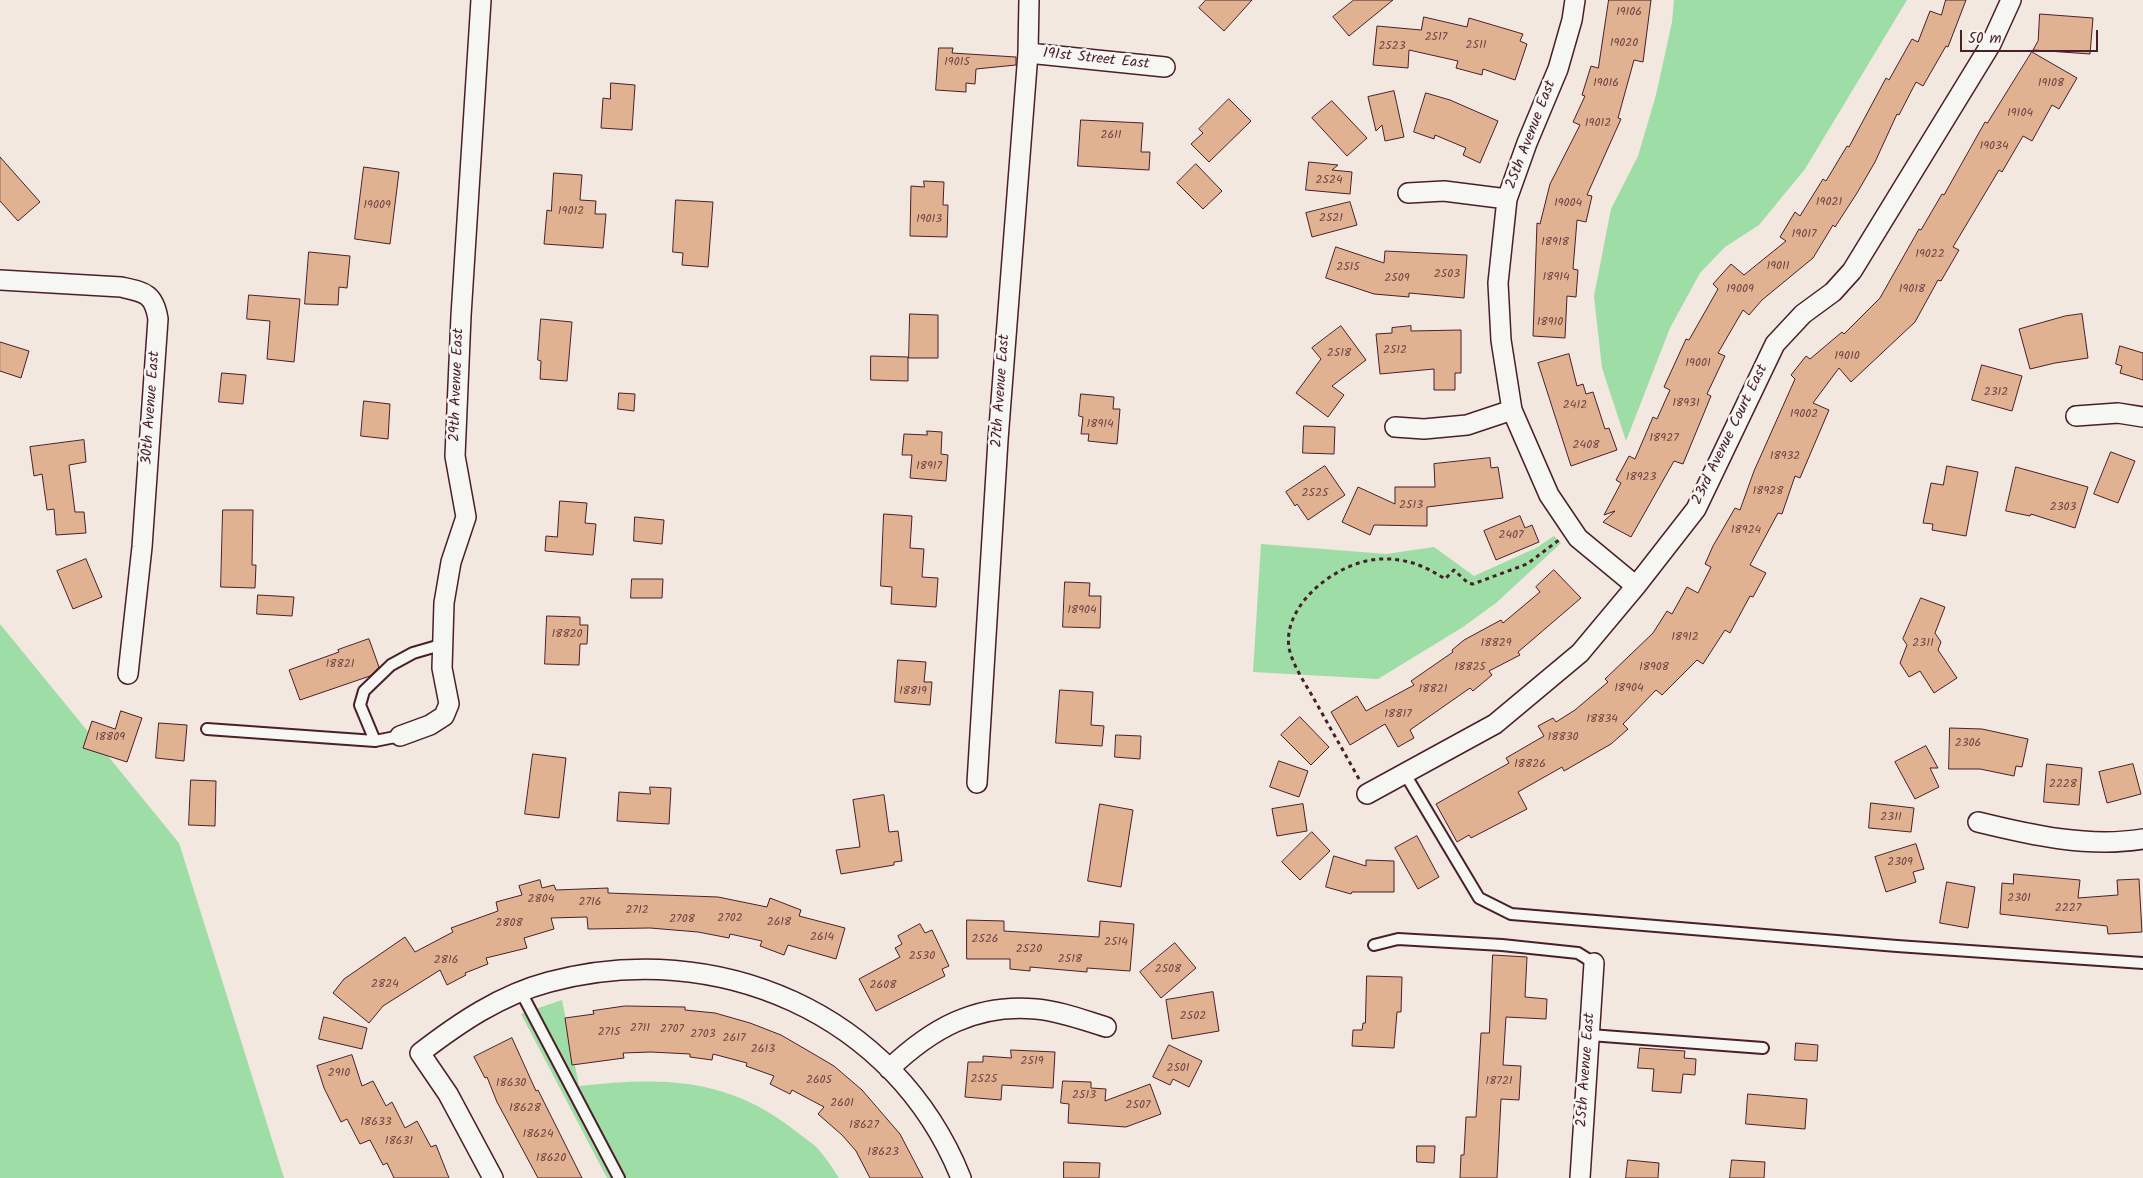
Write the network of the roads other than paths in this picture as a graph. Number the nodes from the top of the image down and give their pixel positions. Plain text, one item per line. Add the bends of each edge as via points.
1 (481, 0) edge
2 (1029, 0) edge
3 (1575, 0) edge
4 (2012, 0) edge
5 (1028, 54) junction
6 (1165, 67) dead end
7 (1408, 193) dead end
8 (1507, 199) junction
9 (0, 280) edge
10 (1512, 410) junction
11 (2076, 416) dead end
12 (2143, 416) edge
13 (1395, 427) dead end
14 (1636, 586) junction
15 (444, 644) junction
16 (128, 674) dead end
17 (207, 729) dead end
18 (400, 736) joint
19 (375, 741) junction
20 (1406, 774) junction
21 (977, 782) dead end
22 (1368, 794) road end
23 (1978, 822) dead end
24 (2143, 838) edge
25 (1374, 945) dead end
26 (1594, 963) joint
27 (2143, 963) edge
28 (521, 992) junction
29 (1106, 1027) dead end
30 (1590, 1035) junction
31 (1763, 1048) dead end
32 (889, 1069) junction
33 (492, 1178) edge
34 (619, 1178) edge
35 (961, 1178) edge
36 (1580, 1178) edge

1 - 15 street, 29th Avenue East via 455,447 466,517 451,562 444,603
2 - 5 street, 27th Avenue East
3 - 8 street, 25th Avenue East via 1558,69
4 - 14 street, 23rd Avenue Court East via 1992,44 1852,271 1833,292 1803,314 1775,344 1696,509
5 - 6 street, 191st Street East
5 - 21 street, 27th Avenue East via 999,430
7 - 8 street via 1444,191
8 - 10 street, 25th Avenue East via 1498,284 1501,340
9 - 16 street, 30th Avenue East via 121,287 139,291 151,297 156,304 158,318 142,548
10 - 13 street via 1467,425
10 - 14 street, 25th Avenue East via 1549,496 1572,530
11 - 12 street via 2118,413
14 - 20 street, 23rd Avenue Court East via 1580,653 1495,724
15 - 18 street, 29th Avenue East via 442,668 449,704 444,716
15 - 19 lane via 413,653 391,665 364,691 360,705
17 - 19 lane
18 - 19 lane
20 - 22 street, 23rd Avenue Court East
20 - 27 lane via 1479,898 1511,914
23 - 24 street via 2064,839 2116,843
25 - 26 lane via 1398,939 1502,945 1578,954
26 - 30 street, 25th Avenue East
28 - 32 street via 547,982 593,972 670,968 706,973 749,984 807,1008 844,1031
28 - 33 street via 456,1026 420,1053 448,1094
28 - 34 lane
29 - 32 street via 1036,1009 1009,1008 983,1012 955,1021 915,1044
30 - 31 lane
30 - 36 street, 25th Avenue East
32 - 35 street via 924,1110

